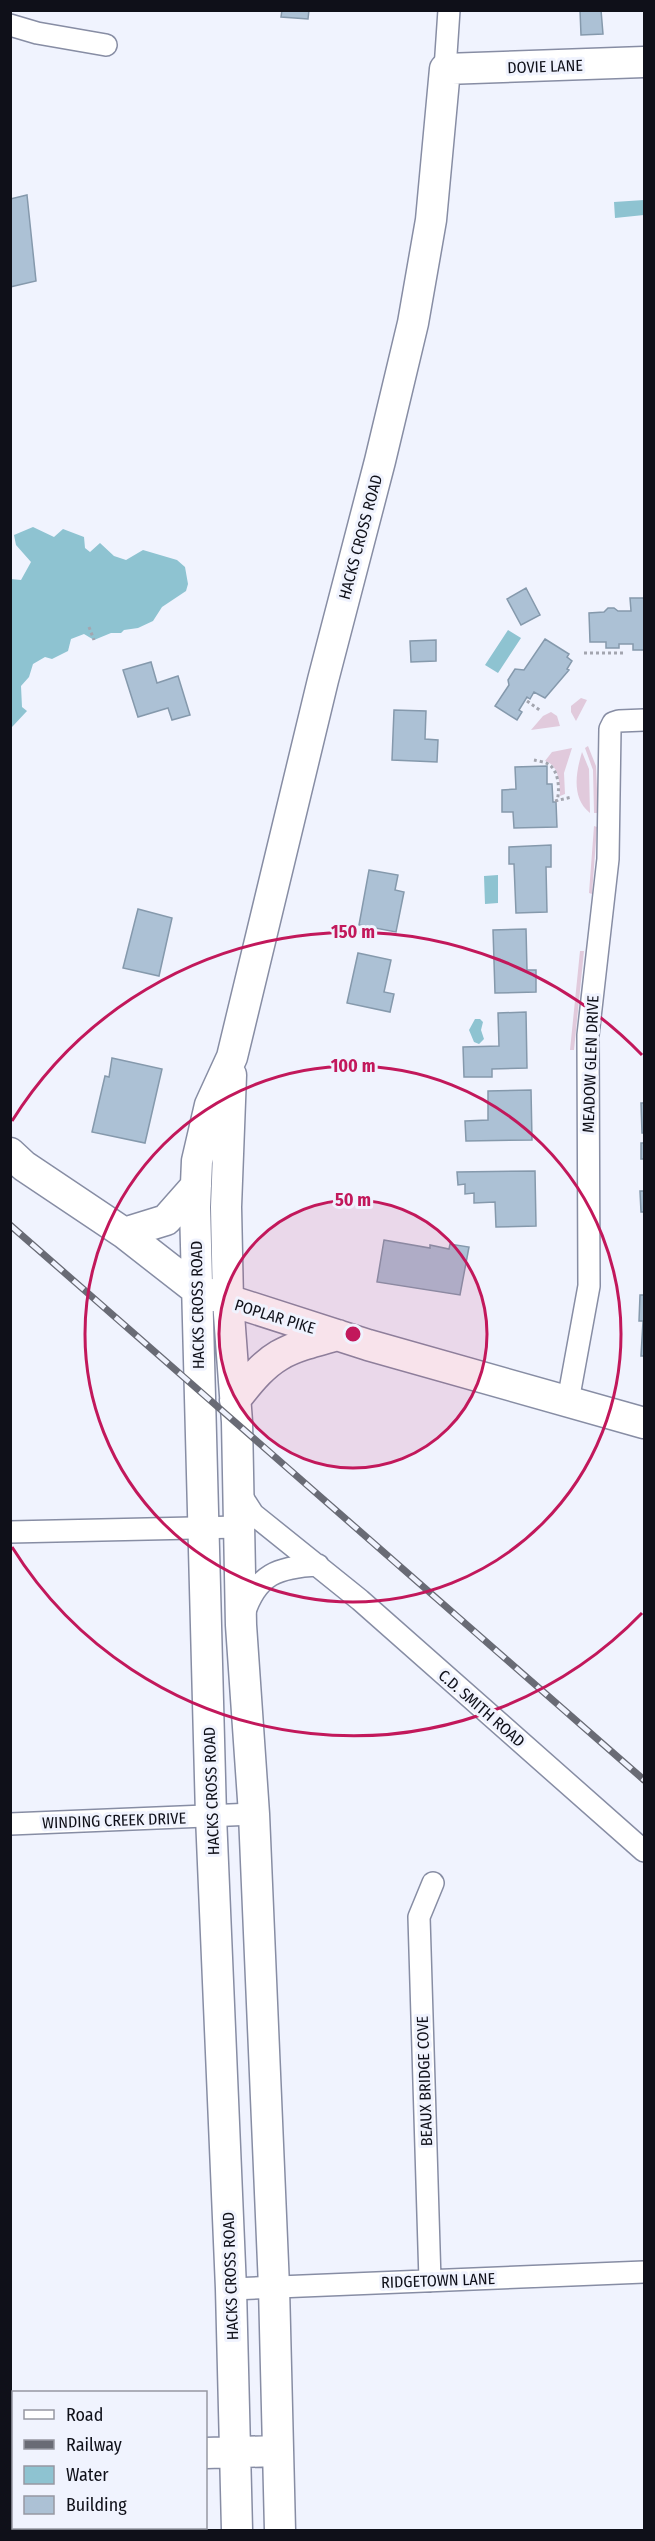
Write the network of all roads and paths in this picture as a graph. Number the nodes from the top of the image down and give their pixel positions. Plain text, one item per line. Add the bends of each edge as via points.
1 (449, 10) edge
2 (10, 25) edge
3 (106, 45) dead end
4 (645, 62) edge
5 (445, 69) junction
6 (89, 627) dead end
7 (94, 640) dead end
8 (584, 653) dead end
9 (623, 653) dead end
10 (527, 701) dead end
11 (541, 711) dead end
12 (645, 720) edge
13 (534, 760) dead end
14 (572, 797) dead end
15 (232, 1057) junction
16 (10, 1154) edge
17 (196, 1186) junction
18 (124, 1233) junction
19 (197, 1290) junction
20 (228, 1301) junction
21 (338, 1335) junction
22 (235, 1400) junction
23 (568, 1401) junction
24 (645, 1423) edge
25 (238, 1490) junction
26 (239, 1527) junction
27 (203, 1528) junction
28 (10, 1532) edge
29 (318, 1565) junction
30 (241, 1625) junction
31 (254, 1814) junction
32 (211, 1816) junction
33 (10, 1824) edge
34 (645, 1851) edge
35 (433, 1883) dead end
36 (645, 2272) edge
37 (430, 2281) junction
38 (273, 2287) junction
39 (231, 2289) junction
40 (278, 2451) junction
41 (236, 2452) junction
42 (207, 2453) edge
43 (237, 2530) edge
44 (280, 2530) edge

1 - 5 street, HACKS CROSS ROAD
2 - 3 street
4 - 5 main road, DOVIE LANE
5 - 15 main road, HACKS CROSS ROAD via 431,220 413,323
6 - 7 path
8 - 9 path
10 - 11 path
12 - 23 street, MEADOW GLEN DRIVE via 619,721 610,729 608,859 588,1035 589,1287
13 - 14 path via 553,769 558,786 556,801
15 - 17 main road, HACKS CROSS ROAD via 210,1105 197,1161
15 - 20 main road, HACKS CROSS ROAD via 226,1207
16 - 18 main road, POPLAR PIKE
17 - 18 main road via 166,1220
17 - 19 main road, HACKS CROSS ROAD
18 - 19 main road, POPLAR PIKE
19 - 20 main road, POPLAR PIKE
19 - 27 main road, HACKS CROSS ROAD
20 - 21 main road, POPLAR PIKE
20 - 22 main road, HACKS CROSS ROAD
21 - 22 main road via 293,1347 273,1357
21 - 23 main road, POPLAR PIKE
22 - 25 main road, HACKS CROSS ROAD
23 - 24 main road, POPLAR PIKE
25 - 26 main road, HACKS CROSS ROAD
25 - 29 street, C.D. SMITH ROAD via 253,1514
26 - 27 street
26 - 30 main road, HACKS CROSS ROAD
27 - 28 street
27 - 32 main road, HACKS CROSS ROAD
29 - 30 street via 295,1566 264,1580 251,1593
29 - 34 street, C.D. SMITH ROAD
30 - 31 main road, HACKS CROSS ROAD
31 - 32 street, WINDING CREEK DRIVE
31 - 38 main road, HACKS CROSS ROAD
32 - 33 street, WINDING CREEK DRIVE
32 - 39 main road, HACKS CROSS ROAD
35 - 37 street, BEAUX BRIDGE COVE via 419,1917
36 - 37 street, RIDGETOWN LANE
37 - 38 street, RIDGETOWN LANE
38 - 39 street, RIDGETOWN LANE
38 - 40 main road, HACKS CROSS ROAD
39 - 41 main road, HACKS CROSS ROAD
40 - 41 main road
40 - 44 main road, HACKS CROSS ROAD
41 - 42 main road
41 - 43 main road, HACKS CROSS ROAD

